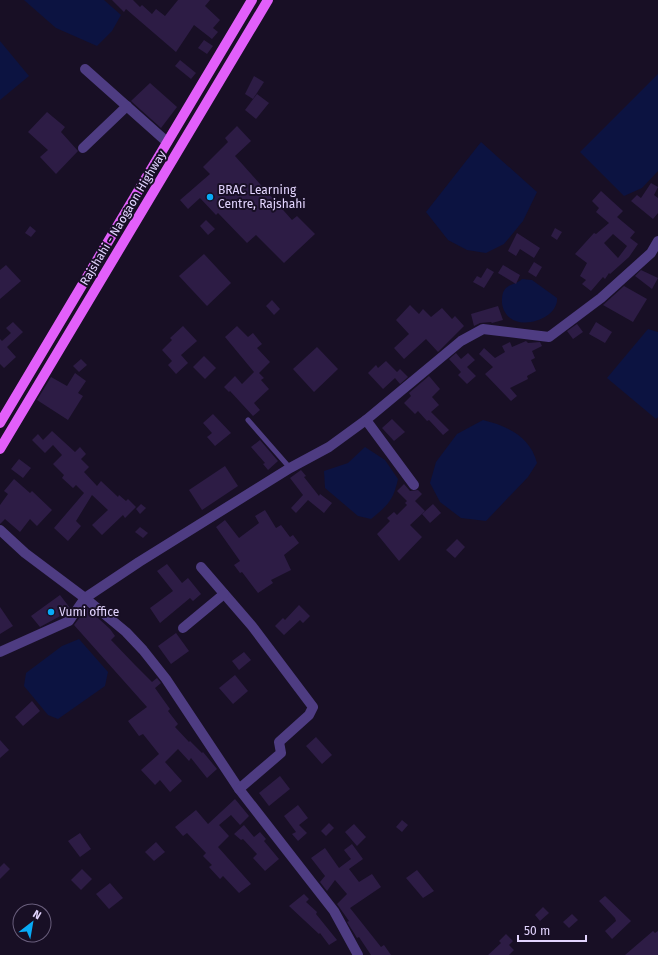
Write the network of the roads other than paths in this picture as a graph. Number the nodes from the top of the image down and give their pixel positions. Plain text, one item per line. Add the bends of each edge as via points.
1 (252, 0) edge
2 (268, 0) edge
3 (85, 68) dead end
4 (127, 106) junction
5 (167, 142) junction
6 (83, 148) dead end
7 (658, 241) edge
8 (2, 419) edge
9 (248, 420) dead end
10 (366, 420) junction
11 (16, 422) junction
12 (0, 449) edge
13 (290, 468) junction
14 (414, 485) dead end
15 (0, 530) edge
16 (201, 567) dead end
17 (224, 594) junction
18 (86, 598) junction
19 (183, 628) dead end
20 (0, 652) edge
21 (240, 789) junction
22 (358, 955) edge

1 - 5 main road, Rajshahi - Naogaon Highway
2 - 11 main road, Rajshahi - Naogaon Highway
3 - 4 street
4 - 5 street
4 - 6 street
5 - 8 main road, Rajshahi - Naogaon Highway
7 - 10 street via 651,253 601,298 549,337 483,329 461,341
8 - 11 main road
9 - 13 lane
10 - 13 street via 329,447
10 - 14 street
11 - 12 main road, Rajshahi - Naogaon Highway
13 - 18 street
15 - 18 street via 25,553
16 - 17 street
17 - 19 street
17 - 21 street via 252,626 313,707 309,715 279,742 280,753
18 - 20 street via 68,621
18 - 21 street via 126,632 166,679
21 - 22 street via 334,911

